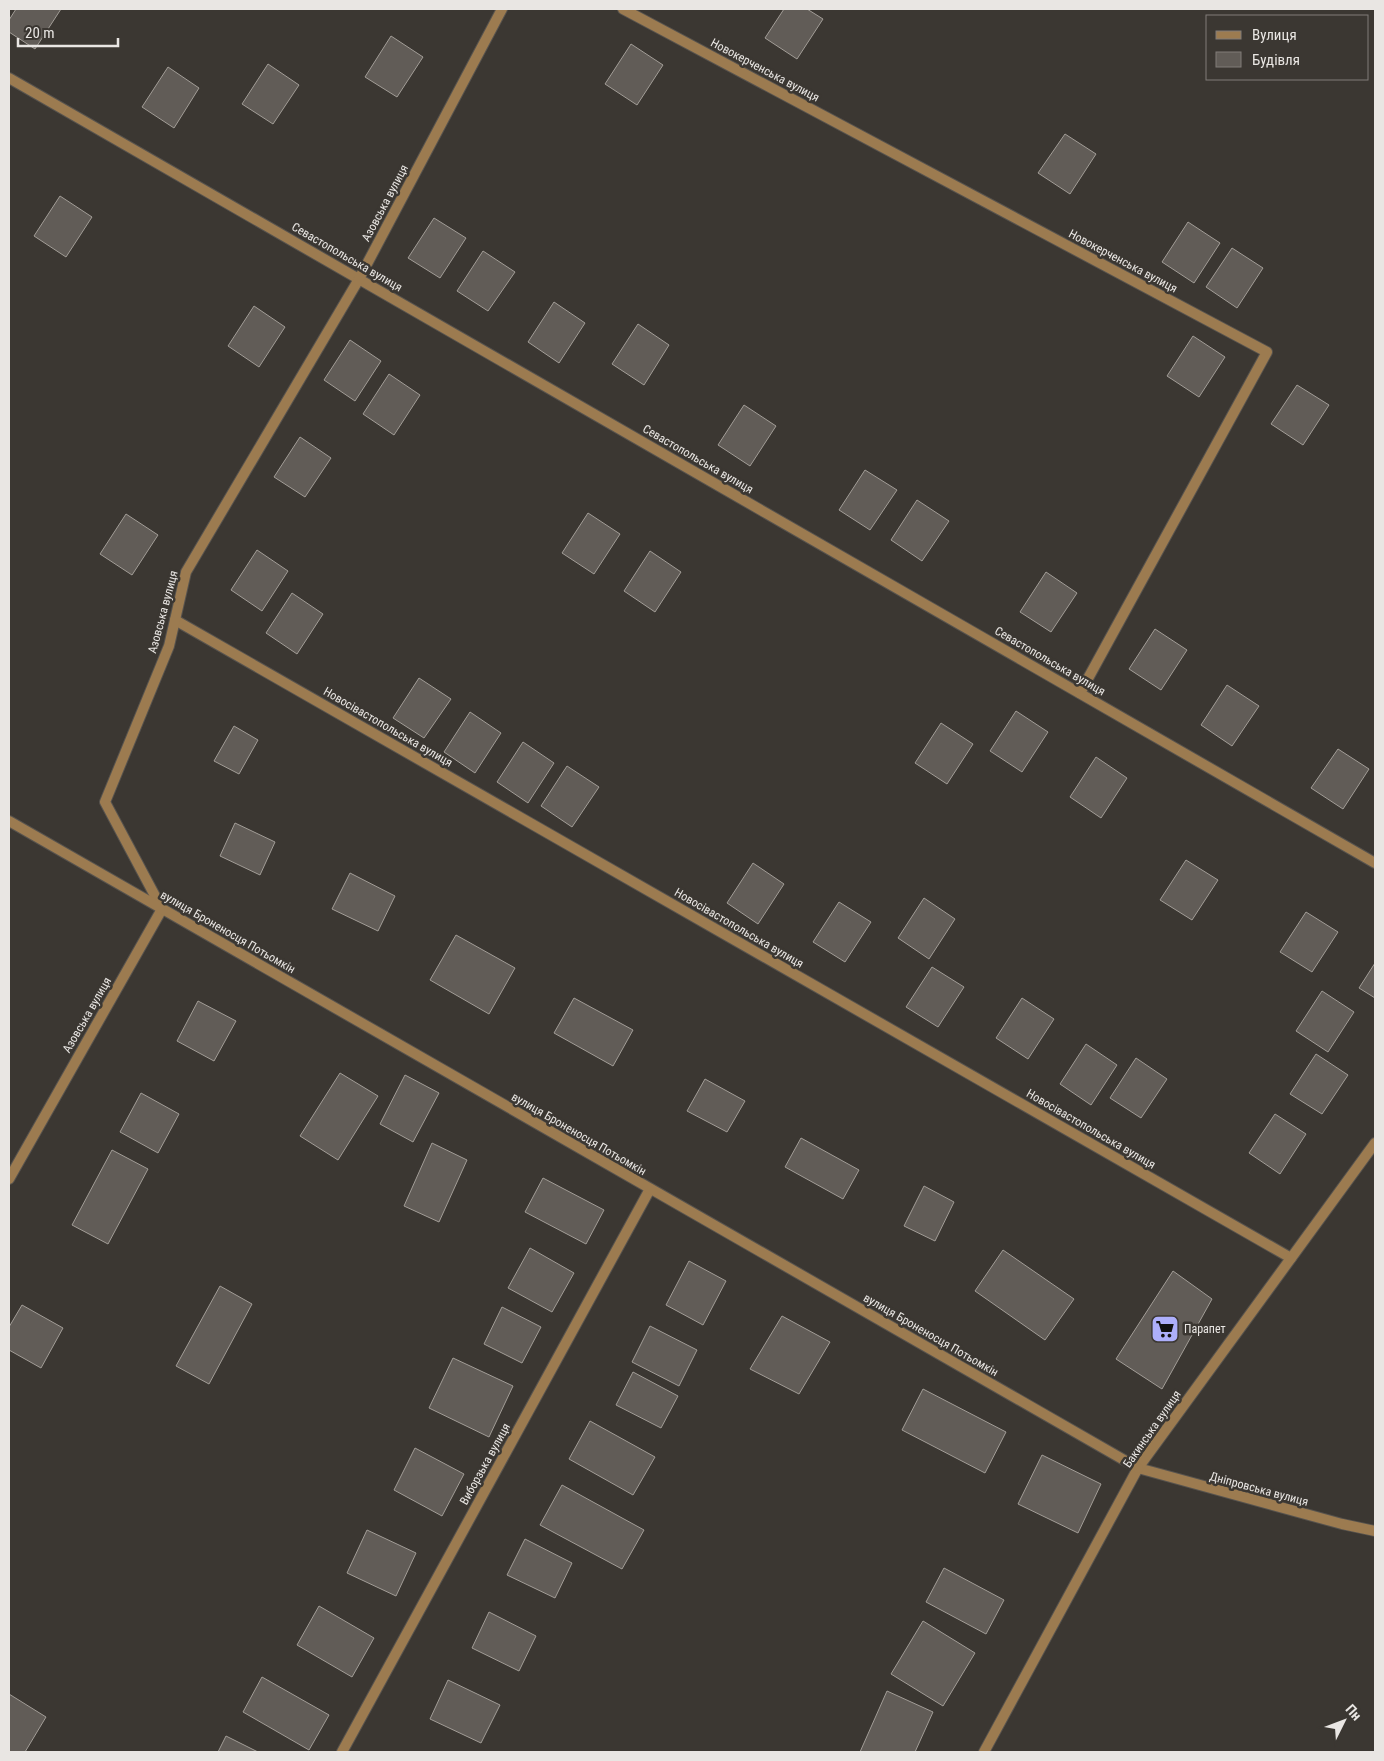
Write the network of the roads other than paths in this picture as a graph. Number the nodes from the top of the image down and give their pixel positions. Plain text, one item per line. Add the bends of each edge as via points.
1 (502, 9) edge
2 (623, 9) edge
3 (9, 78) edge
4 (359, 278) junction
5 (175, 620) junction
6 (1080, 693) junction
7 (9, 821) edge
8 (1375, 862) edge
9 (162, 909) junction
10 (1375, 1143) edge
11 (9, 1178) edge
12 (650, 1189) junction
13 (1291, 1258) junction
14 (1138, 1468) junction
15 (1375, 1531) edge
16 (342, 1752) edge
17 (984, 1752) edge

1 - 4 street, Азовська вулиця
2 - 6 street, Новокерченська вулиця via 1267,352
3 - 4 street, Севастопольська вулиця
4 - 5 street, Азовська вулиця via 186,572
4 - 6 street, Севастопольська вулиця
5 - 9 street, Азовська вулиця via 169,646 105,802
5 - 13 street, Новосівастопольська вулиця
6 - 8 street, Севастопольська вулиця
7 - 9 street, вулиця Броненосця Потьомкін
9 - 11 street, Азовська вулиця
9 - 12 street, вулиця Броненосця Потьомкін
10 - 13 street, Бакинська вулиця
12 - 14 street, вулиця Броненосця Потьомкін
12 - 16 street, Виборзька вулиця
13 - 14 street, Бакинська вулиця
14 - 15 street, Дніпровська вулиця
14 - 17 street, Бакинська вулиця

